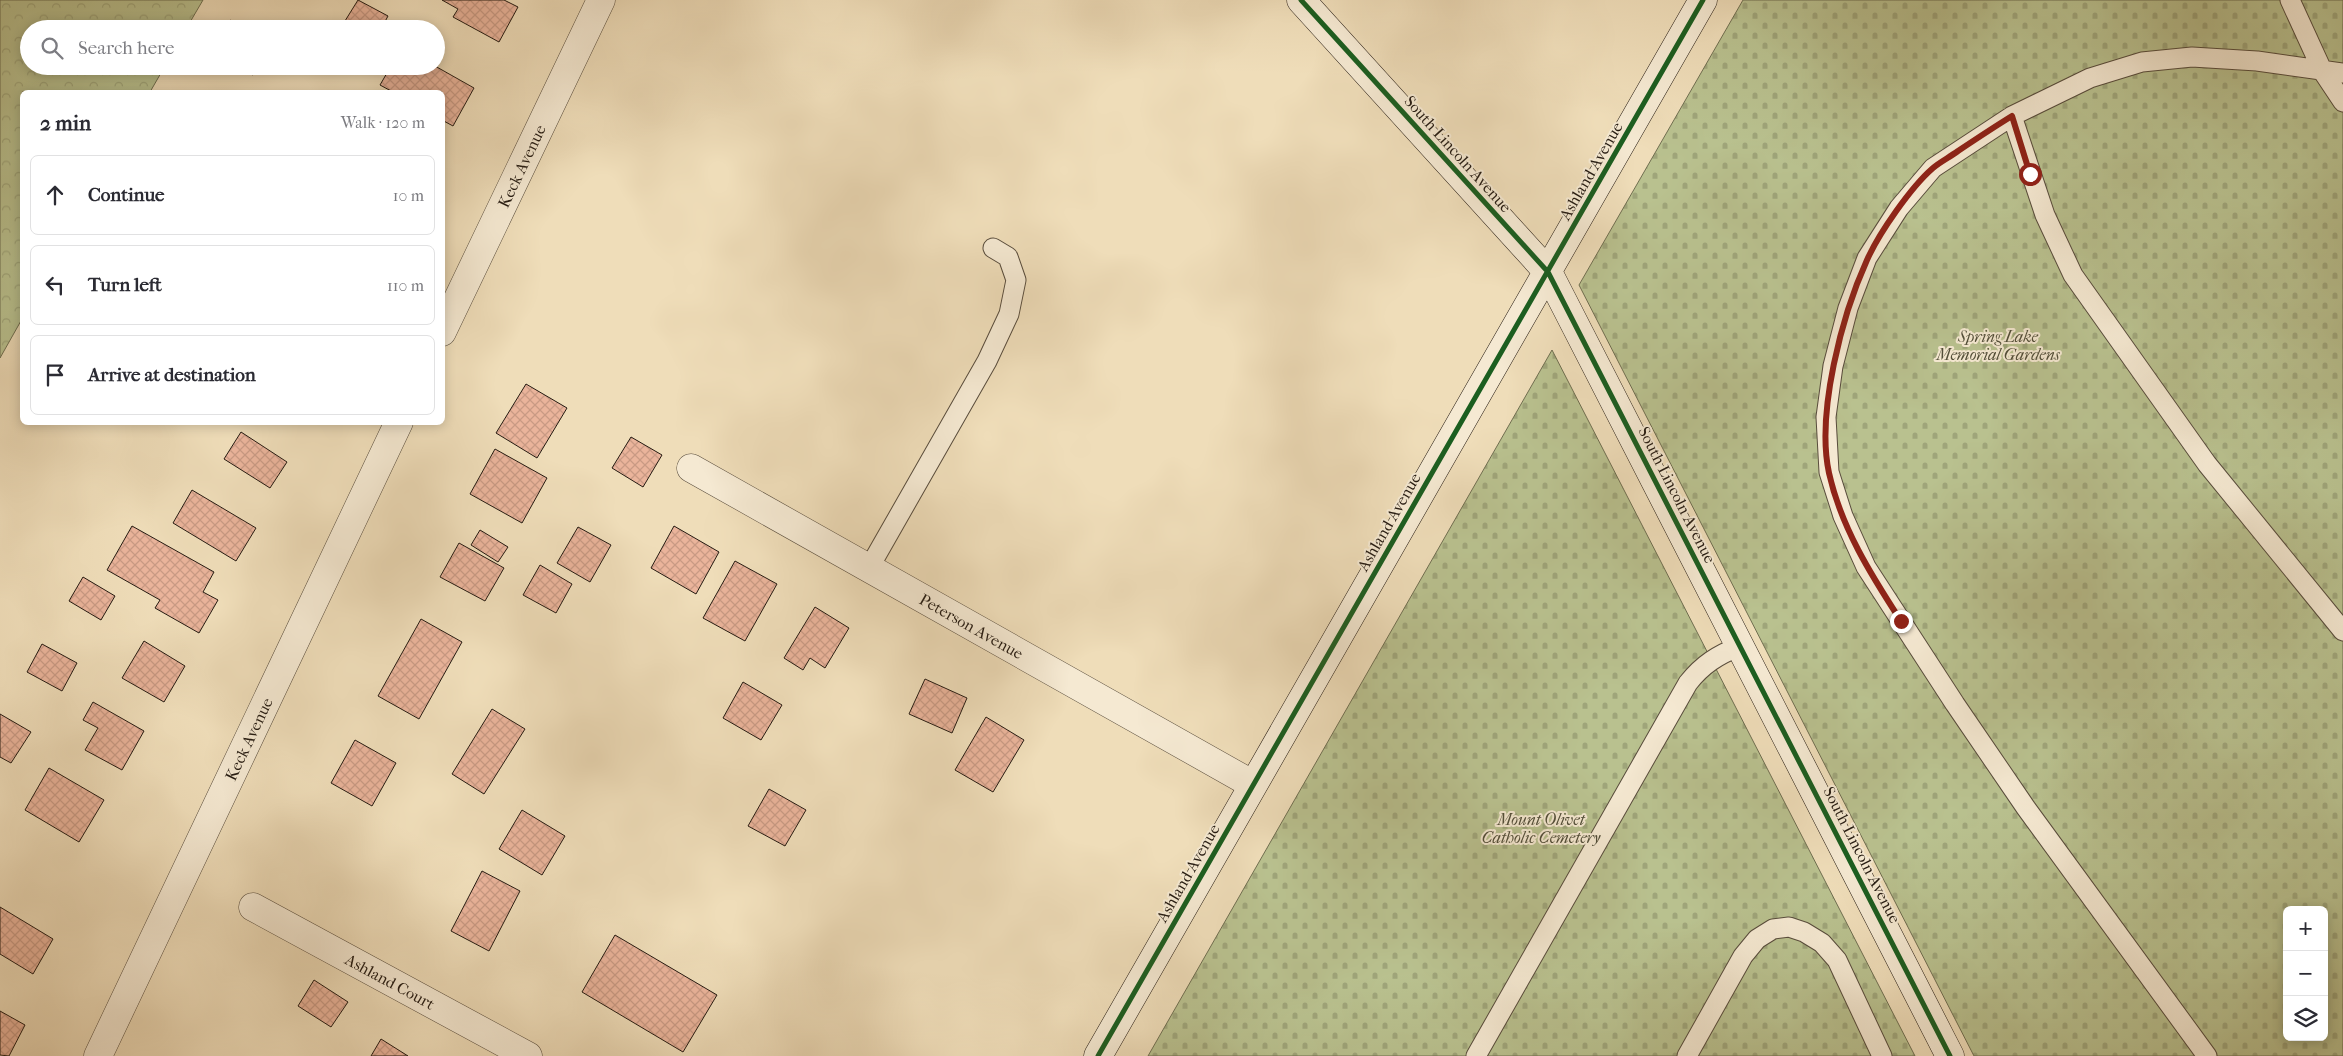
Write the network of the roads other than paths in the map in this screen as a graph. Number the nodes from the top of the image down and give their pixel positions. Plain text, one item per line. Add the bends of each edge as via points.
1 (601, 0) edge
2 (1301, 0) edge
3 (2290, 0) edge
4 (1700, 1) edge
5 (2323, 72) junction
6 (2343, 73) edge
7 (2343, 102) edge
8 (2012, 116) junction
9 (993, 248) dead end
10 (1548, 272) junction
11 (445, 326) edge
12 (398, 425) edge
13 (691, 468) dead end
14 (869, 568) junction
15 (2343, 631) edge
16 (1740, 646) junction
17 (1252, 784) junction
18 (253, 908) dead end
19 (98, 1056) edge
20 (528, 1056) edge
21 (1098, 1056) edge
22 (1476, 1056) edge
23 (1687, 1056) edge
24 (1882, 1056) edge
25 (1950, 1056) edge
26 (2207, 1056) edge

1 - 11 street, Keck Avenue
2 - 10 street, South Lincoln Avenue
3 - 5 lane
4 - 10 street, Ashland Avenue
5 - 6 lane
5 - 7 lane
5 - 8 lane via 2257,60 2202,57 2142,62 2090,78
8 - 15 lane via 2044,215 2073,275 2207,464
8 - 26 lane via 1933,168 1899,208 1868,258 1848,308 1834,366 1826,417 1829,472 1866,568 2026,808
9 - 14 lane via 1008,258 1016,280 1008,314 987,361
10 - 16 street, South Lincoln Avenue
10 - 17 street, Ashland Avenue
12 - 19 street, Keck Avenue
13 - 14 street, Peterson Avenue
14 - 17 street, Peterson Avenue
16 - 22 lane via 1717,655 1699,668 1688,683
16 - 25 street, South Lincoln Avenue
17 - 21 street, Ashland Avenue
18 - 20 street, Ashland Court
23 - 24 lane via 1743,956 1757,939 1772,929 1789,927 1822,943 1837,960

